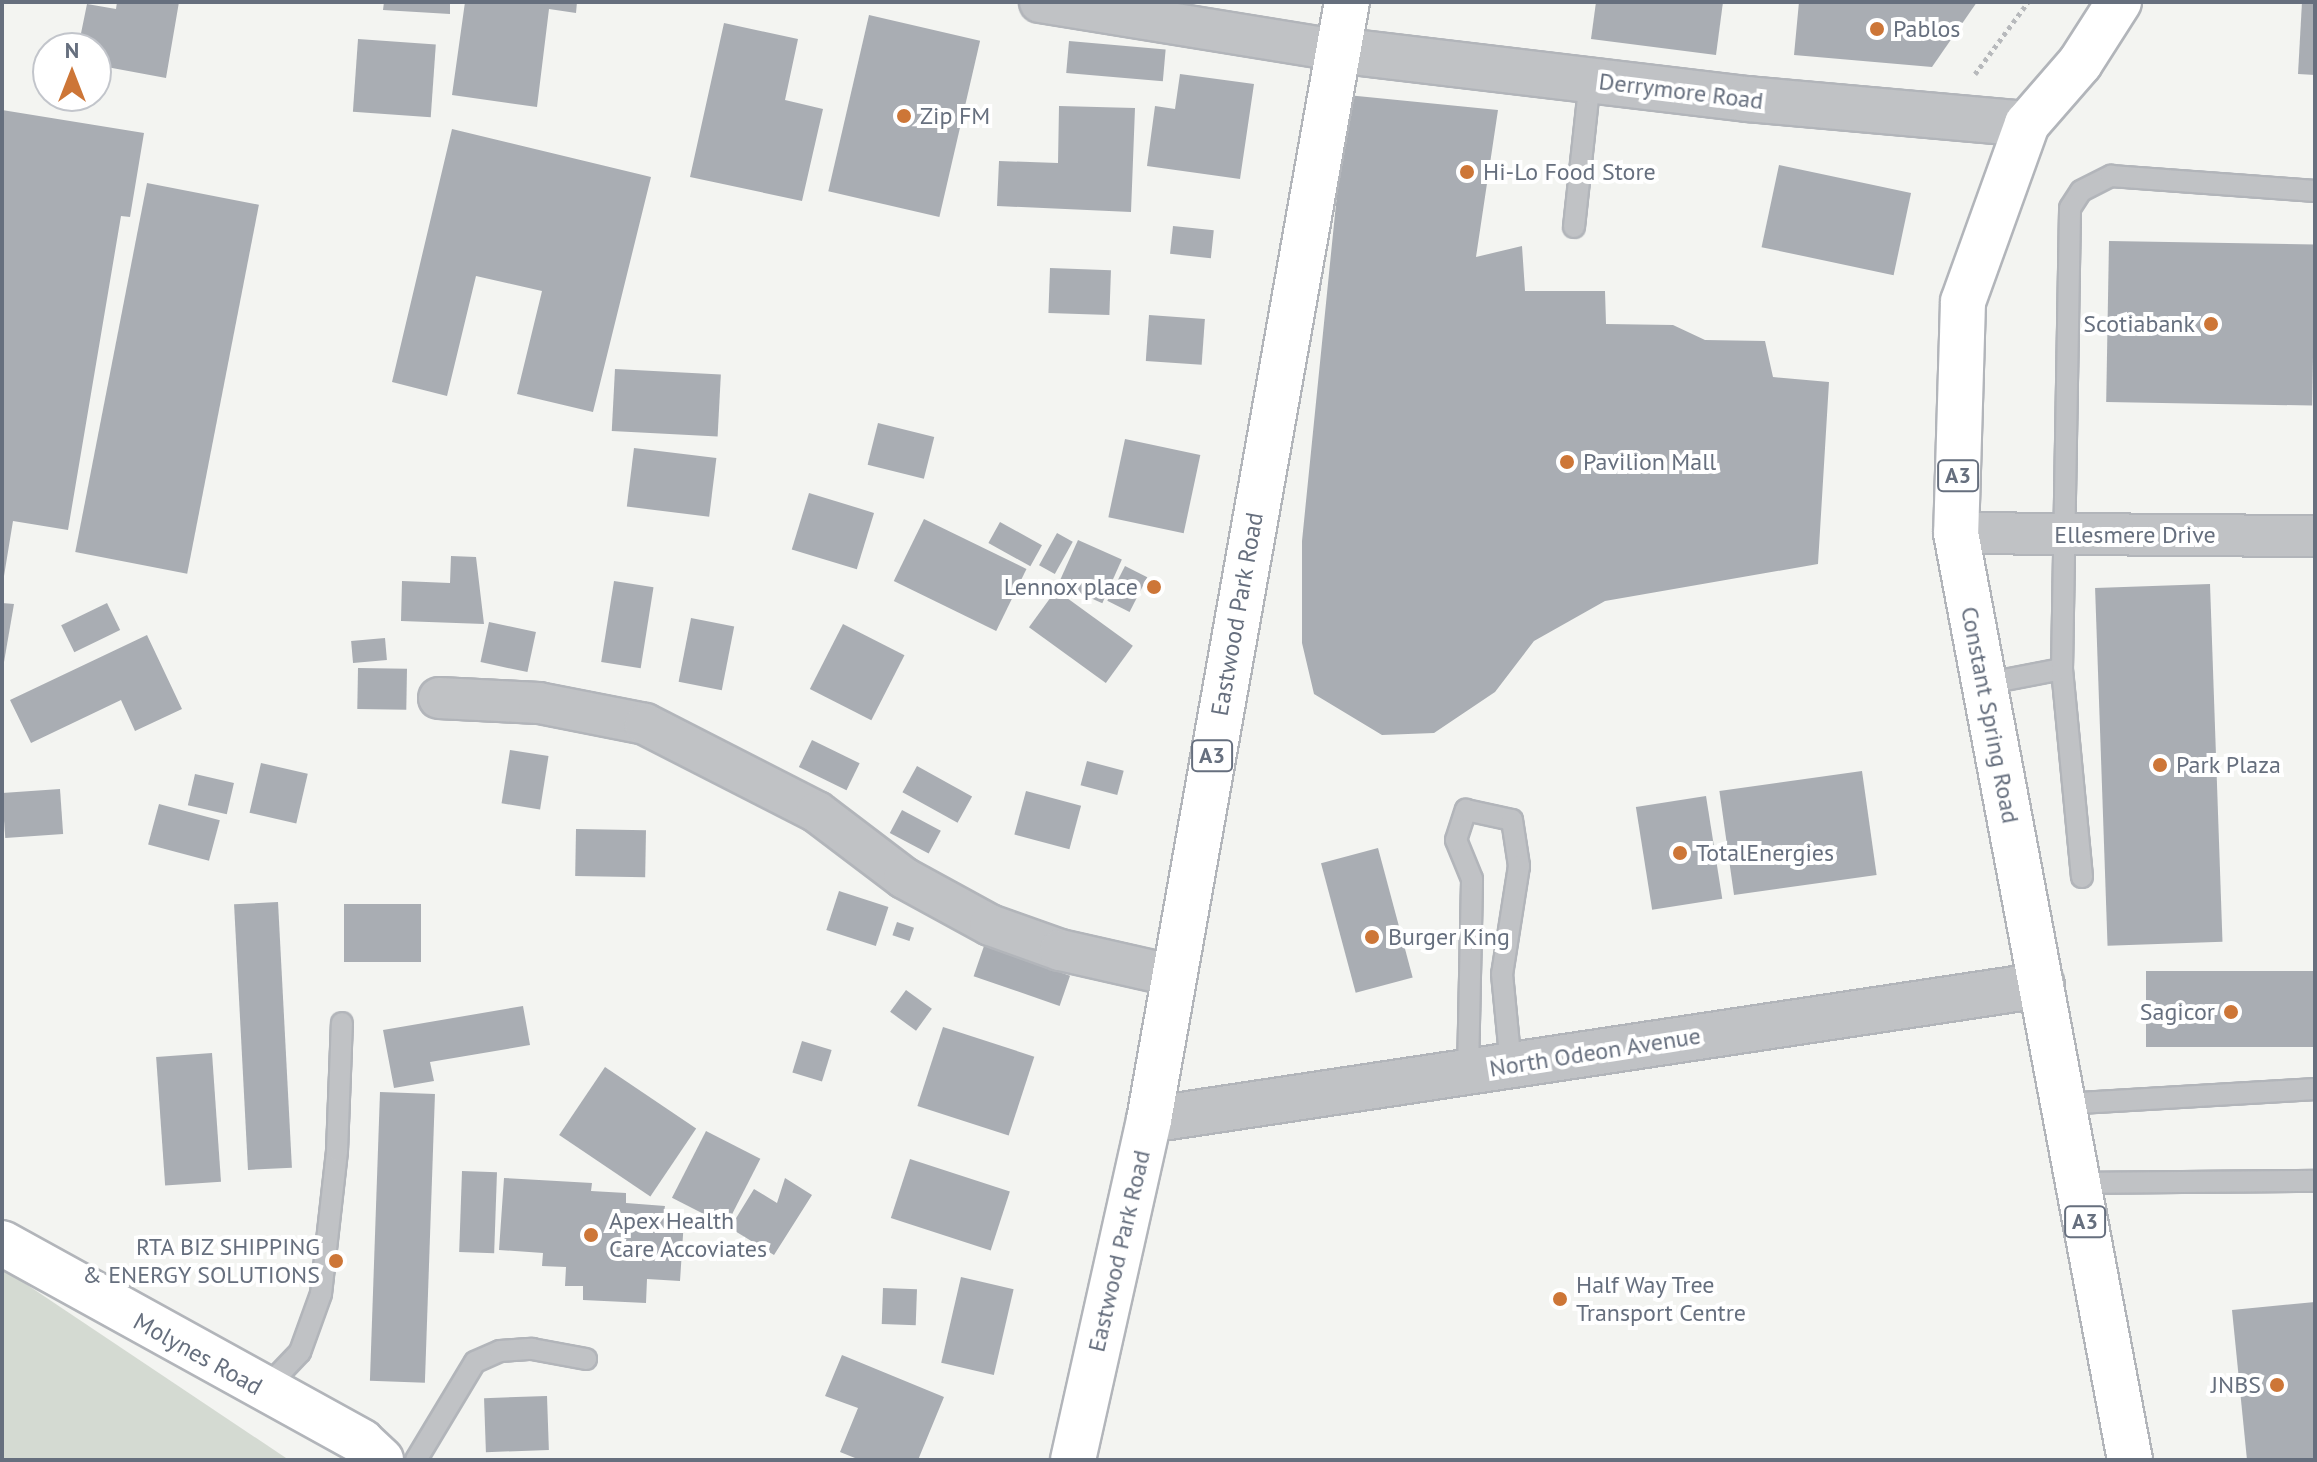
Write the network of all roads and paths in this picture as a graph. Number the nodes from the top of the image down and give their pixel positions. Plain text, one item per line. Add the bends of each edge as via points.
1 (1040, 2) edge
2 (1347, 2) edge
3 (2028, 2) edge
4 (2119, 2) edge
5 (1336, 50) junction
6 (1590, 80) junction
7 (1944, 117) junction
8 (2027, 124) junction
9 (2315, 191) edge
10 (1574, 227) dead end
11 (1956, 533) junction
12 (2061, 535) junction
13 (2315, 536) edge
14 (2062, 669) junction
15 (1984, 684) junction
16 (439, 698) dead end
17 (2082, 877) dead end
18 (1174, 976) junction
19 (2042, 985) junction
20 (342, 1023) dead end
21 (1511, 1065) junction
22 (1468, 1072) junction
23 (2315, 1089) edge
24 (2064, 1104) junction
25 (1149, 1120) junction
26 (2315, 1181) edge
27 (2078, 1183) junction
28 (2, 1243) edge
29 (586, 1359) dead end
30 (282, 1401) junction
31 (335, 1460) edge
32 (381, 1460) edge
33 (416, 1460) edge
34 (1073, 1460) edge
35 (2130, 1460) edge

1 - 5 street
2 - 5 main road, Eastwood Park Road / A3
3 - 7 path
4 - 8 main road, Constant Spring Road / A3 via 2080,63
5 - 6 street, Derrymore Road
5 - 18 main road, Eastwood Park Road / A3
6 - 7 street, Derrymore Road
6 - 10 lane
7 - 8 street, Derrymore Road
8 - 11 main road, Constant Spring Road / A3 via 1963,302
9 - 12 lane via 2111,176 2081,191 2070,208
11 - 12 street, Ellesmere Drive
11 - 15 main road, Constant Spring Road / A3
12 - 13 street, Ellesmere Drive
12 - 14 lane
14 - 15 lane
14 - 17 lane
15 - 19 main road, Constant Spring Road / A3
16 - 18 street via 539,703 645,724 804,805 904,878 990,925 1060,950
18 - 25 main road, Eastwood Park Road / A3
19 - 21 street, North Odeon Avenue
19 - 24 main road, Constant Spring Road / A3
20 - 30 lane via 337,1151 321,1294
21 - 22 street, North Odeon Avenue
21 - 22 lane via 1502,974 1519,866 1512,820 1466,810 1456,840 1472,879
22 - 25 street, North Odeon Avenue
23 - 24 lane
24 - 27 main road, Constant Spring Road / A3
25 - 34 main road, Eastwood Park Road / A3
26 - 27 lane
27 - 35 main road, Constant Spring Road / A3
28 - 30 main road, Molynes Road
29 - 33 lane via 532,1349 500,1351 475,1362
30 - 31 main road, Molynes Road
30 - 32 main road via 362,1442

